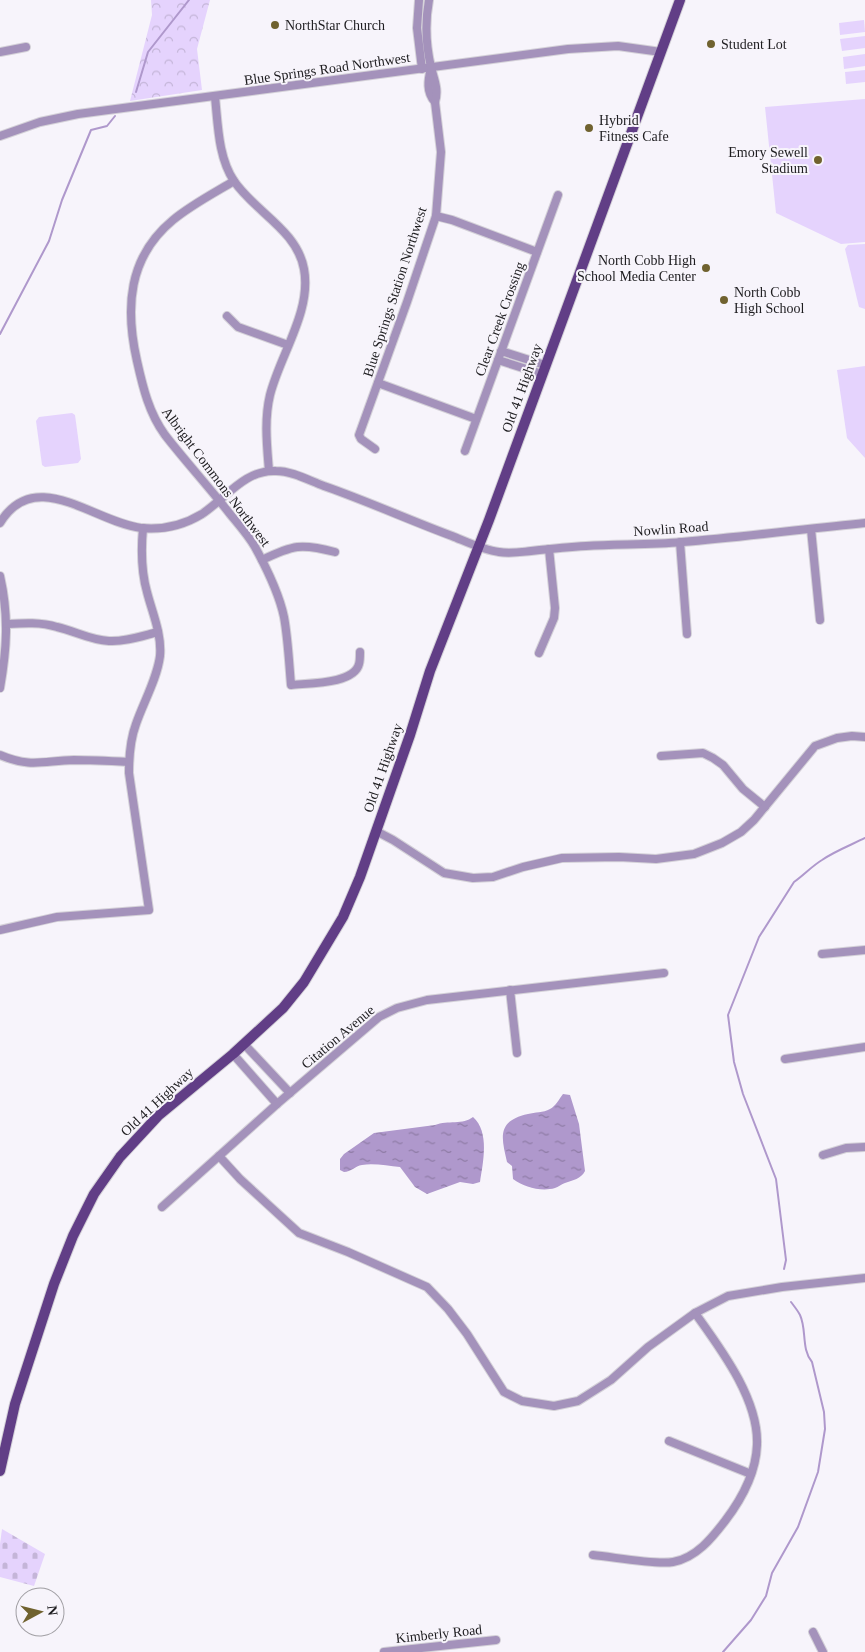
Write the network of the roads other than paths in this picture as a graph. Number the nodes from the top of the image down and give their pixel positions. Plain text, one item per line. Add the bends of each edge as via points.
1 (419, 0) edge
2 (429, 0) edge
3 (680, 0) edge
4 (26, 47) dead end
5 (0, 52) edge
6 (661, 52) junction
7 (431, 68) junction
8 (422, 69) junction
9 (215, 97) junction
10 (0, 136) edge
11 (234, 181) junction
12 (558, 195) dead end
13 (436, 216) junction
14 (537, 252) junction
15 (227, 316) dead end
16 (288, 345) junction
17 (501, 351) junction
18 (498, 360) junction
19 (544, 369) junction
20 (378, 383) junction
21 (476, 419) junction
22 (375, 448) dead end
23 (465, 451) dead end
24 (269, 471) junction
25 (220, 500) junction
26 (865, 523) edge
27 (0, 524) edge
28 (143, 528) junction
29 (811, 529) junction
30 (680, 542) junction
31 (479, 546) junction
32 (549, 549) junction
33 (335, 552) dead end
34 (262, 560) junction
35 (0, 576) edge
36 (820, 620) dead end
37 (7, 624) junction
38 (158, 632) junction
39 (687, 634) dead end
40 (360, 652) dead end
41 (539, 653) dead end
42 (0, 688) edge
43 (865, 737) edge
44 (0, 755) edge
45 (661, 756) dead end
46 (129, 762) junction
47 (765, 807) junction
48 (376, 831) junction
49 (0, 930) edge
50 (865, 950) edge
51 (822, 954) dead end
52 (664, 974) dead end
53 (510, 990) junction
54 (244, 1044) junction
55 (865, 1047) edge
56 (517, 1053) dead end
57 (233, 1054) junction
58 (785, 1059) dead end
59 (290, 1093) junction
60 (277, 1104) junction
61 (865, 1147) edge
62 (823, 1155) dead end
63 (219, 1156) junction
64 (162, 1207) dead end
65 (865, 1278) edge
66 (695, 1313) junction
67 (669, 1441) dead end
68 (0, 1471) edge
69 (751, 1474) junction
70 (593, 1555) dead end
71 (813, 1632) dead end
72 (496, 1640) dead end
73 (384, 1652) edge
74 (823, 1652) edge

1 - 8 street via 417,28
2 - 7 street, Blue Springs Station Northwest via 426,26
3 - 6 main road, Old 41 Highway
4 - 5 street
6 - 7 street, Blue Springs Road Northwest via 625,46 599,46
6 - 19 main road, Old 41 Highway
7 - 8 street, Blue Springs Road Northwest
7 - 13 street, Blue Springs Station Northwest via 437,95 440,152
8 - 9 street, Blue Springs Road Northwest
9 - 10 street, Blue Springs Road Northwest via 61,117
9 - 11 street via 223,157
11 - 16 street via 285,233 300,255 305,292
11 - 25 street, Albright Commons Northwest via 182,213 157,236 137,271 130,313 132,340 152,414 166,436
12 - 14 street, Clear Creek Crossing
13 - 14 street
13 - 20 street, Blue Springs Station Northwest
14 - 17 street, Clear Creek Crossing
15 - 16 street via 238,326
16 - 24 street via 268,404
17 - 18 street, Clear Creek Crossing
17 - 19 street
18 - 19 street
18 - 21 street, Clear Creek Crossing
19 - 31 main road, Old 41 Highway
20 - 21 street
20 - 22 street, Blue Springs Station Northwest via 359,435
21 - 23 street, Clear Creek Crossing
24 - 25 street via 246,479
24 - 31 street, Nowlin Road via 286,472 312,481
25 - 28 street via 204,513 180,524
25 - 34 street, Albright Commons Northwest
26 - 29 street, Nowlin Road
27 - 28 street via 22,501 50,497
28 - 38 street via 143,572
29 - 30 street, Nowlin Road
29 - 36 street
30 - 32 street, Nowlin Road
30 - 39 street
31 - 32 street, Nowlin Road via 505,553
31 - 48 main road, Old 41 Highway via 430,671
32 - 41 street via 554,618
33 - 34 street via 300,545
34 - 40 street, Albright Commons Northwest via 284,616 291,685 350,676 359,664
35 - 37 street
37 - 38 street via 50,625 108,641
37 - 42 street
38 - 46 street via 158,664 135,725
43 - 47 street via 844,737 815,746
44 - 46 street via 30,764 76,760
45 - 47 street via 703,753 723,765 743,789
46 - 49 street via 149,910 57,917
47 - 48 street via 741,832 694,854 656,859 562,858 492,877 444,873
48 - 54 main road, Old 41 Highway via 343,917 304,982 283,1008
50 - 51 street
52 - 53 street, Citation Avenue
53 - 56 street
53 - 59 street, Citation Avenue via 427,1000 397,1008 378,1017
54 - 57 main road, Old 41 Highway
54 - 59 street
55 - 58 street
57 - 60 street
57 - 68 main road, Old 41 Highway via 182,1095 135,1140 106,1177 84,1213 54,1284 24,1374
59 - 60 street, Citation Avenue
60 - 63 street, Citation Avenue
61 - 62 street via 846,1148
63 - 64 street, Citation Avenue
63 - 66 street via 299,1233 427,1288 467,1334 504,1392 522,1401 554,1406 578,1400 610,1380
65 - 66 street via 782,1286 728,1296
66 - 69 street via 738,1376 754,1418 757,1445
67 - 69 street
69 - 70 street via 735,1508 712,1538 692,1555 672,1562
71 - 74 street
72 - 73 street, Kimberly Road

